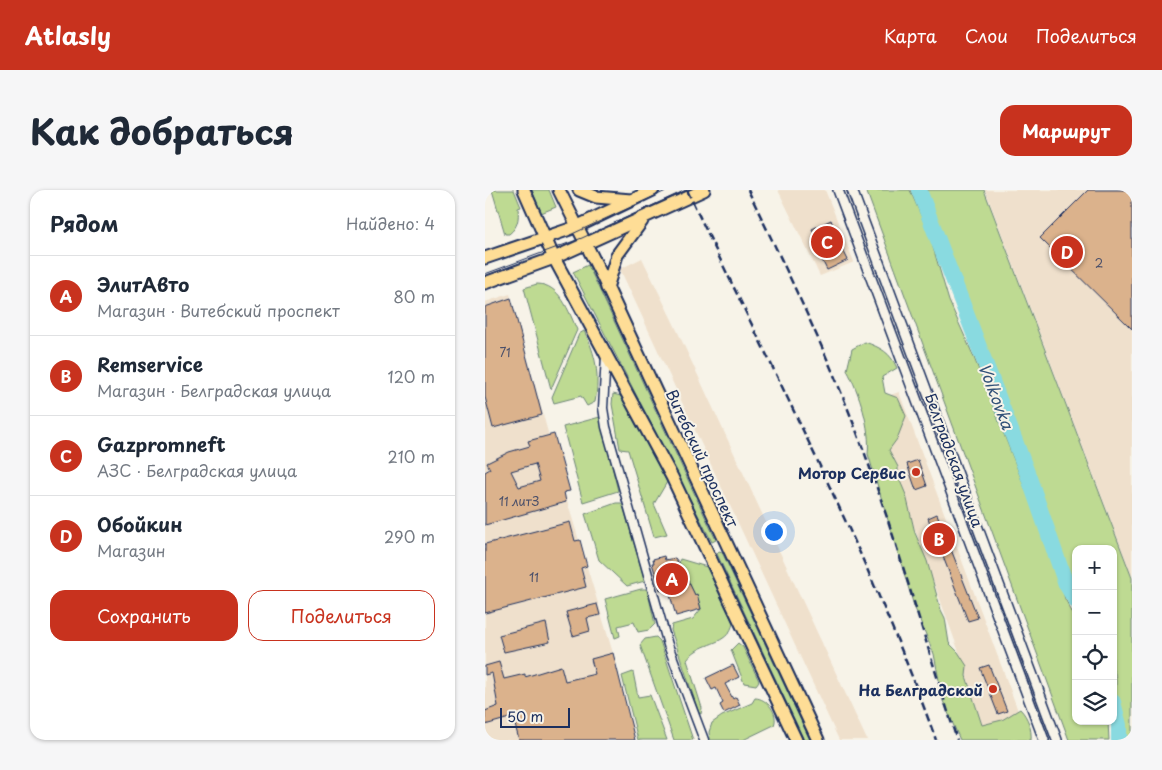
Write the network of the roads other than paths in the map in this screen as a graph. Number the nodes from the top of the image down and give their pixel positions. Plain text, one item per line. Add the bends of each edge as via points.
1 (524, 190) edge
2 (559, 190) edge
3 (579, 190) edge
4 (653, 190) edge
5 (703, 190) edge
6 (838, 190) edge
7 (852, 190) edge
8 (633, 200) junction
9 (645, 218) junction
10 (576, 226) junction
11 (545, 238) junction
12 (585, 244) junction
13 (485, 258) edge
14 (555, 258) junction
15 (485, 283) edge
16 (607, 288) junction
17 (606, 354) junction
18 (727, 545) junction
19 (709, 554) junction
20 (704, 740) edge
21 (796, 740) edge
22 (818, 740) edge
23 (1044, 740) edge
24 (1057, 740) edge

1 - 11 main road
2 - 10 main road, Витебский проспект
3 - 8 main road via 596,197
4 - 8 main road
5 - 9 main road
6 - 23 street, Белградская улица
7 - 24 street, Белградская улица
8 - 10 main road
9 - 12 main road
9 - 16 main road via 617,255
10 - 11 main road
10 - 12 main road, Витебский проспект
11 - 13 main road
11 - 14 main road
12 - 14 main road
12 - 16 main road, Витебский проспект
14 - 15 main road
14 - 17 main road
16 - 18 main road, Витебский проспект
17 - 19 main road
17 - 20 street via 603,408 606,427 668,645
18 - 19 main road via 717,546
18 - 22 main road, Витебский проспект
19 - 21 main road

